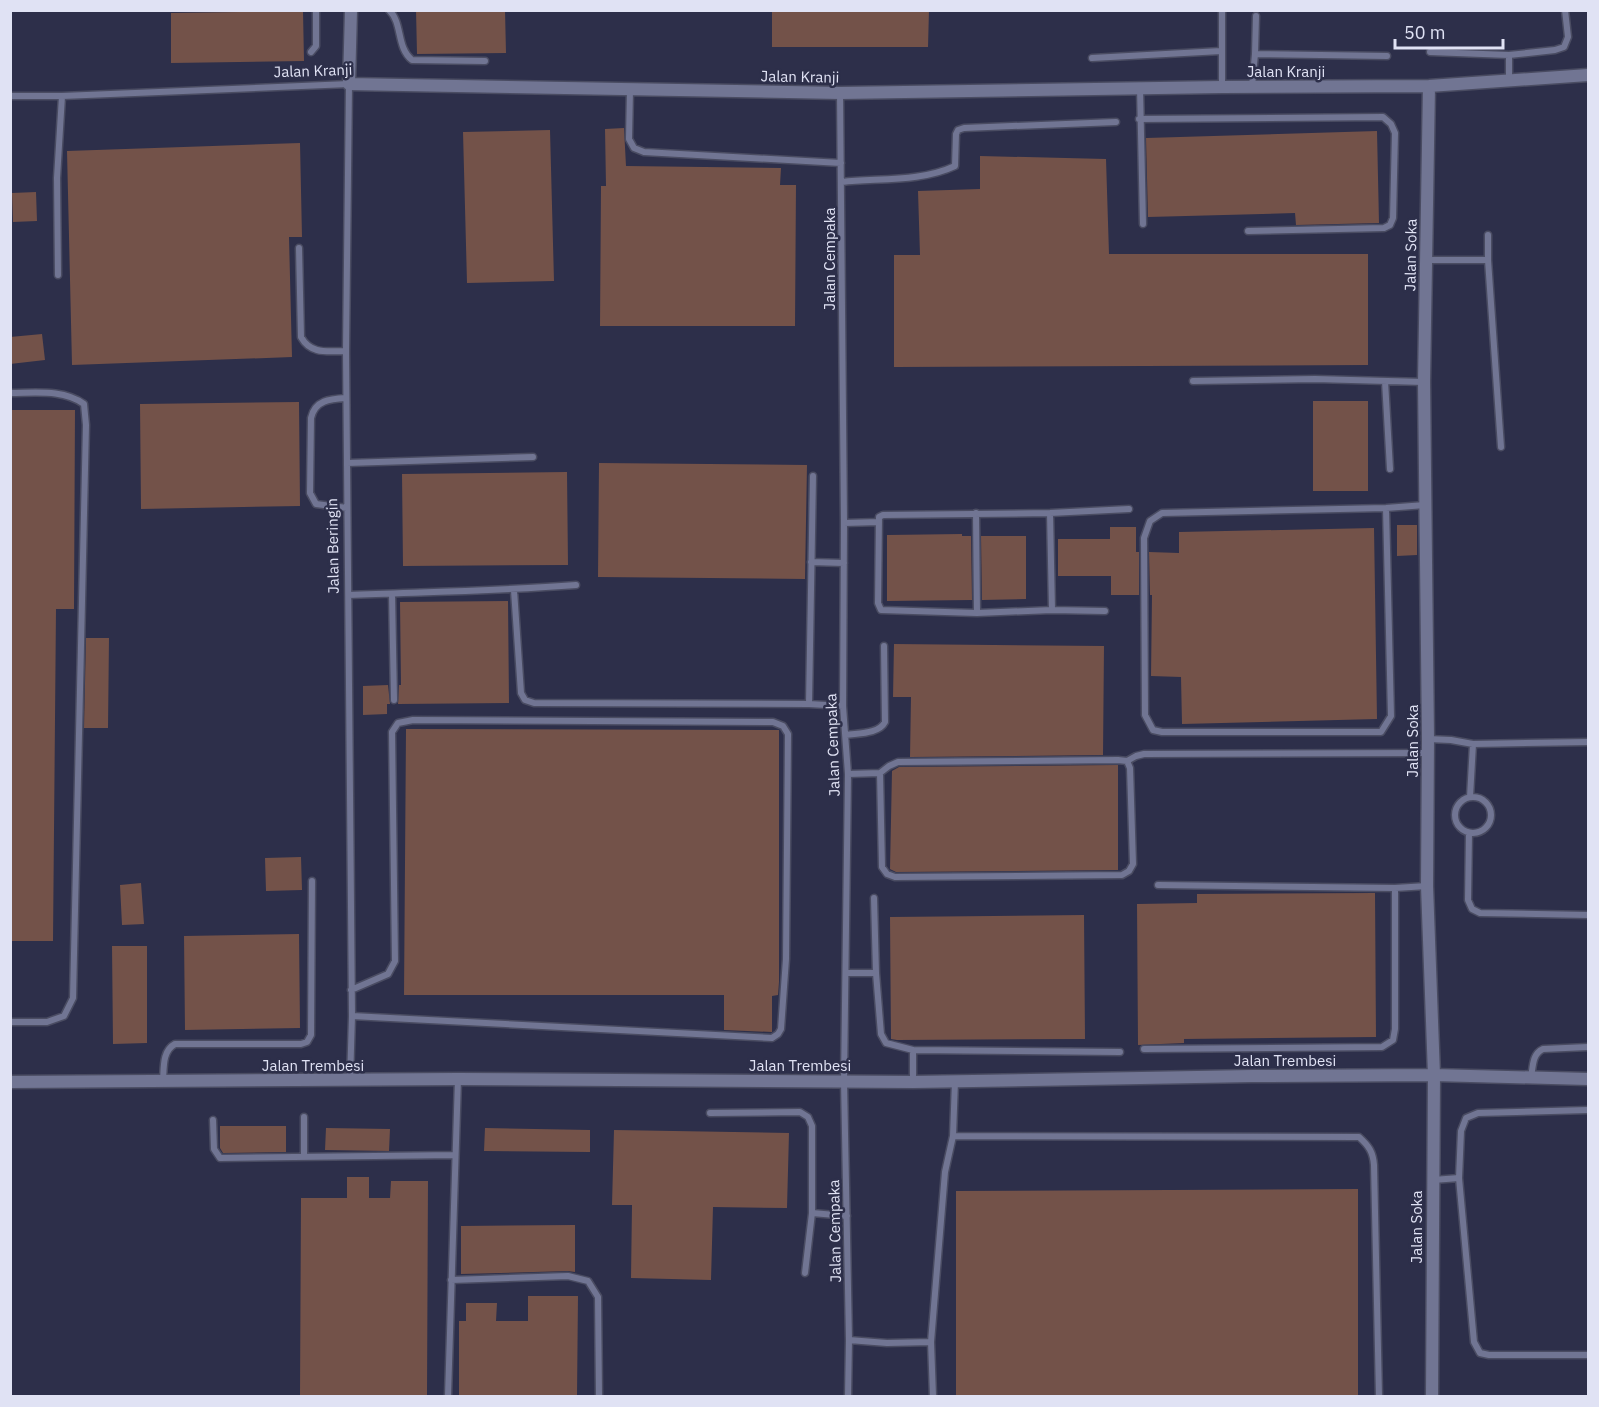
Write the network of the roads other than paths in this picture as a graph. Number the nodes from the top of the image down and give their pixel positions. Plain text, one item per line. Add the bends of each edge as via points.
1 (316, 10) edge
2 (351, 10) edge
3 (388, 10) edge
4 (1222, 10) edge
5 (1565, 10) edge
6 (1256, 16) dead end
7 (1221, 51) junction
8 (311, 52) dead end
9 (1430, 52) dead end
10 (1255, 54) junction
11 (1509, 55) junction
12 (1387, 56) dead end
13 (1092, 58) dead end
14 (485, 61) dead end
15 (1588, 75) edge
16 (1509, 80) junction
17 (349, 84) junction
18 (1430, 86) junction
19 (1222, 87) junction
20 (1252, 87) junction
21 (1140, 88) junction
22 (630, 90) junction
23 (840, 93) junction
24 (10, 96) edge
25 (62, 96) junction
26 (1139, 119) junction
27 (1116, 122) dead end
28 (841, 163) junction
29 (842, 182) junction
30 (1143, 224) dead end
31 (1248, 231) dead end
32 (1488, 235) dead end
33 (299, 248) dead end
34 (1426, 260) junction
35 (1488, 260) junction
36 (58, 275) dead end
37 (346, 351) junction
38 (1193, 381) dead end
39 (1385, 381) junction
40 (1424, 382) junction
41 (10, 393) edge
42 (346, 398) junction
43 (1501, 447) dead end
44 (533, 458) dead end
45 (346, 463) junction
46 (1390, 469) dead end
47 (813, 476) dead end
48 (1425, 505) junction
49 (347, 508) junction
50 (1386, 508) junction
51 (1130, 509) dead end
52 (976, 513) junction
53 (1050, 513) junction
54 (879, 522) junction
55 (844, 523) junction
56 (812, 562) junction
57 (844, 563) junction
58 (576, 585) dead end
59 (514, 590) junction
60 (392, 594) junction
61 (349, 595) junction
62 (1052, 610) junction
63 (1105, 611) dead end
64 (976, 613) junction
65 (884, 646) dead end
66 (394, 700) dead end
67 (809, 704) junction
68 (843, 706) junction
69 (846, 735) junction
70 (1428, 740) junction
71 (1588, 742) edge
72 (1473, 744) junction
73 (1428, 753) junction
74 (1127, 761) junction
75 (880, 773) junction
76 (848, 774) junction
77 (1470, 797) junction
78 (1469, 833) junction
79 (312, 881) dead end
80 (1158, 885) dead end
81 (1427, 886) junction
82 (1395, 888) junction
83 (874, 898) dead end
84 (1588, 915) edge
85 (846, 973) junction
86 (876, 973) junction
87 (351, 990) junction
88 (352, 1016) junction
89 (10, 1022) edge
90 (1588, 1047) edge
91 (1144, 1049) dead end
92 (913, 1050) junction
93 (1120, 1052) dead end
94 (1434, 1075) junction
95 (1531, 1078) junction
96 (458, 1079) junction
97 (1588, 1079) edge
98 (350, 1081) junction
99 (844, 1081) junction
100 (10, 1082) edge
101 (162, 1082) junction
102 (913, 1082) junction
103 (955, 1082) junction
104 (1588, 1110) edge
105 (710, 1113) dead end
106 (303, 1117) dead end
107 (213, 1120) dead end
108 (953, 1136) junction
109 (455, 1155) junction
110 (304, 1157) junction
111 (1459, 1178) junction
112 (1433, 1180) junction
113 (812, 1213) junction
114 (848, 1216) junction
115 (805, 1273) dead end
116 (451, 1280) junction
117 (849, 1340) junction
118 (931, 1341) junction
119 (1588, 1356) edge
120 (448, 1396) edge
121 (599, 1396) edge
122 (848, 1396) edge
123 (933, 1396) edge
124 (1379, 1396) edge
125 (1431, 1396) edge

1 - 8 lane via 316,46
2 - 17 street, Jalan Beringin
3 - 14 lane via 397,24 403,51 412,60
4 - 7 lane
5 - 11 lane via 1568,37 1564,46
6 - 10 lane
7 - 13 lane
7 - 19 lane
9 - 11 lane
10 - 12 lane
10 - 20 lane
11 - 16 lane
15 - 16 street, Jalan Kranji
16 - 18 street, Jalan Kranji
17 - 22 street, Jalan Kranji
17 - 25 lane, Jalan Kranji
17 - 37 lane, Jalan Beringin
18 - 20 street, Jalan Kranji
18 - 34 street, Jalan Soka
19 - 20 street, Jalan Kranji
19 - 21 street, Jalan Kranji
21 - 23 street, Jalan Kranji
21 - 26 lane
22 - 23 street, Jalan Kranji
22 - 28 lane via 629,139 634,148 644,152
23 - 28 lane, Jalan Cempaka
24 - 25 lane, Jalan Kranji
25 - 36 lane via 57,178
26 - 30 lane
26 - 31 lane via 1383,117 1391,124 1395,133 1390,225
27 - 29 lane via 964,128 956,135 955,166 909,178
28 - 29 lane, Jalan Cempaka
29 - 55 lane, Jalan Cempaka
32 - 35 lane
33 - 37 lane via 301,337 314,350
34 - 35 lane
34 - 40 street, Jalan Soka
35 - 43 lane
37 - 42 lane, Jalan Beringin
38 - 39 lane
39 - 40 lane
39 - 46 lane
40 - 48 street, Jalan Soka
41 - 89 lane via 75,398 84,404 86,425 73,998 64,1016 47,1022
42 - 45 lane, Jalan Beringin
42 - 49 lane via 328,400 313,411 310,493 316,504
44 - 45 lane
45 - 49 lane, Jalan Beringin
47 - 56 lane
48 - 50 lane
48 - 70 street, Jalan Soka
49 - 61 lane, Jalan Beringin
50 - 50 lane via 1391,716 1381,732 1153,730 1145,715 1144,538 1150,521 1162,513
51 - 53 lane
52 - 53 lane
52 - 54 lane via 883,514
52 - 64 lane
53 - 62 lane
54 - 55 lane
54 - 64 lane via 881,610
55 - 57 lane, Jalan Cempaka
56 - 57 lane
56 - 67 lane
57 - 68 lane, Jalan Cempaka
58 - 59 lane
59 - 60 lane
59 - 67 lane via 521,693 525,700
60 - 61 lane
60 - 66 lane
61 - 87 lane, Jalan Beringin
62 - 63 lane
62 - 64 lane
65 - 69 lane via 885,722 879,729
67 - 68 lane
68 - 69 lane, Jalan Cempaka
69 - 76 lane, Jalan Cempaka
70 - 72 lane
70 - 73 street, Jalan Soka
71 - 72 lane
72 - 77 lane
73 - 74 lane via 1144,754
73 - 81 street, Jalan Soka
74 - 75 lane via 898,762
74 - 75 lane via 1133,864 1122,875 887,874 882,867
75 - 76 lane
76 - 85 lane, Jalan Cempaka
77 - 78 lane via 1455,811 1458,825
77 - 78 lane via 1484,800 1491,812 1483,830
78 - 84 lane via 1468,900 1472,909 1480,913
79 - 101 lane via 311,1035 306,1042 175,1044 166,1054
80 - 82 lane
81 - 82 lane
81 - 94 street, Jalan Soka
82 - 91 lane via 1393,1040 1382,1047
83 - 86 lane
85 - 86 lane
85 - 99 lane, Jalan Cempaka
86 - 92 lane via 881,1034 886,1043
87 - 88 lane, Jalan Beringin
87 - 88 lane via 388,974 395,961 392,732 398,723 773,722 783,726 788,734 786,959 781,1029 772,1038
88 - 98 lane, Jalan Beringin
90 - 95 lane via 1538,1051
92 - 93 lane
92 - 102 lane
94 - 95 street, Jalan Trembesi
94 - 103 street, Jalan Trembesi
94 - 112 street, Jalan Soka
95 - 97 street, Jalan Trembesi
96 - 98 street, Jalan Trembesi
96 - 99 street, Jalan Trembesi
96 - 109 lane
98 - 101 street, Jalan Trembesi
99 - 102 street, Jalan Trembesi
99 - 114 lane, Jalan Cempaka
100 - 101 street, Jalan Trembesi
102 - 103 street, Jalan Trembesi
103 - 108 lane
104 - 111 lane via 1478,1113 1466,1118 1461,1131
105 - 113 lane via 800,1112 808,1117 812,1126
106 - 110 lane
107 - 110 lane via 214,1149 220,1158
108 - 118 lane via 945,1172
108 - 124 lane via 1359,1137 1373,1154 1374,1165
109 - 110 lane
109 - 116 lane
111 - 112 lane
111 - 119 lane via 1474,1342 1480,1353
112 - 125 street, Jalan Soka
113 - 114 lane
113 - 115 lane
114 - 117 lane, Jalan Cempaka
116 - 120 lane
116 - 121 lane via 568,1276 588,1281 598,1298
117 - 118 lane
117 - 122 lane, Jalan Cempaka
118 - 123 lane

